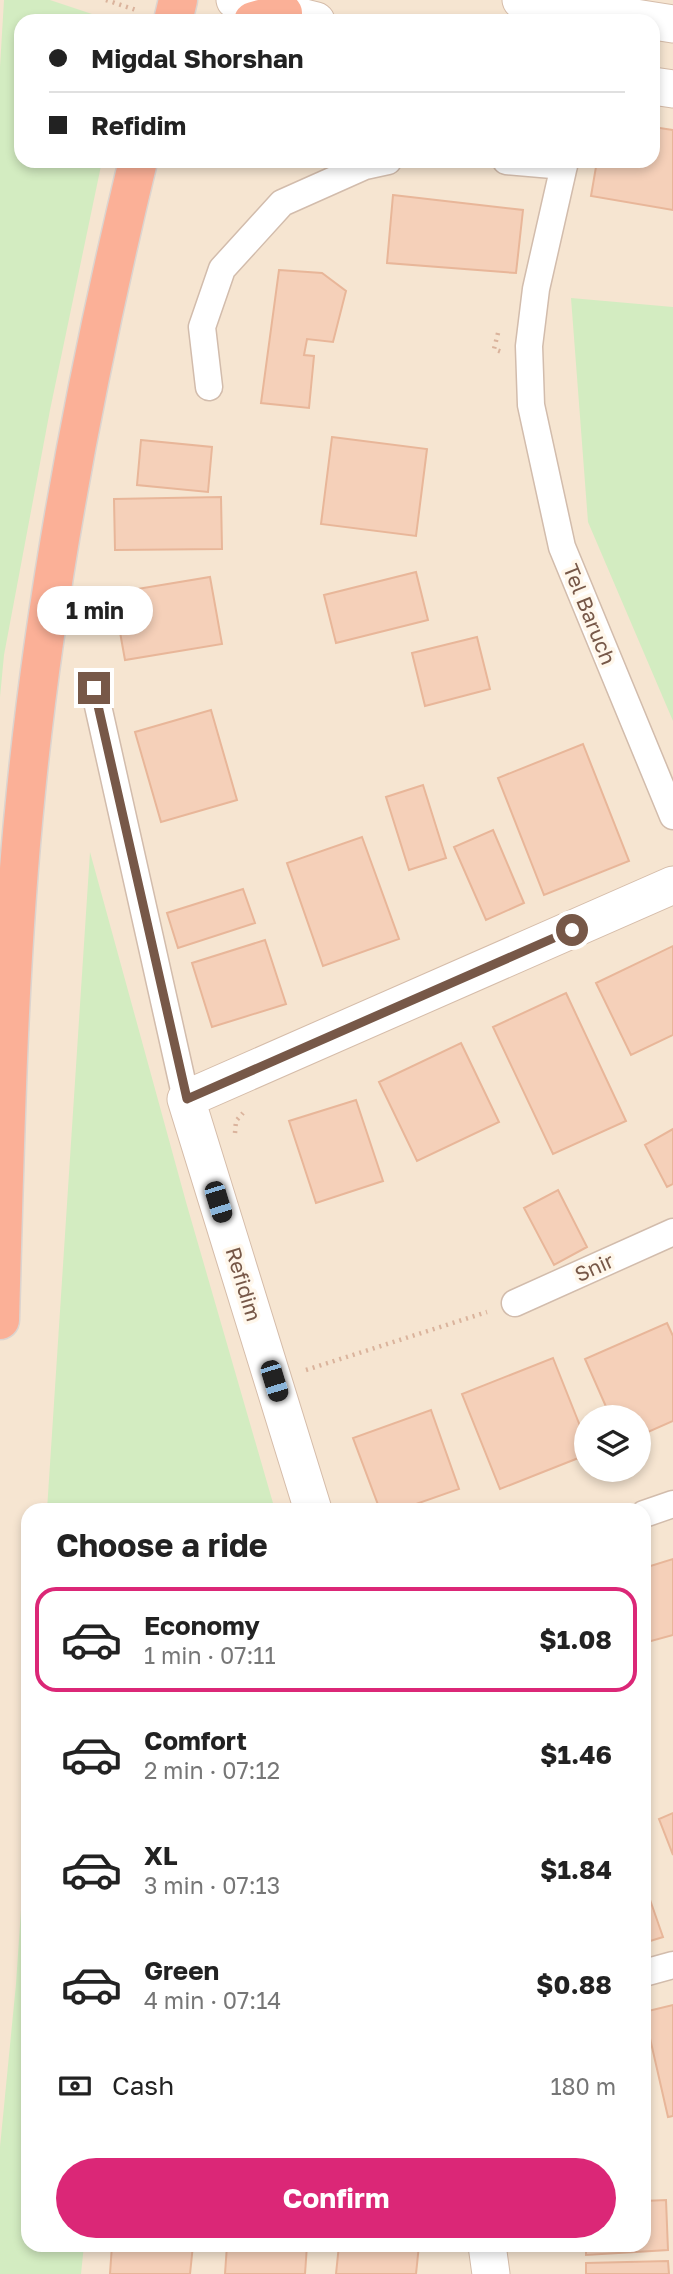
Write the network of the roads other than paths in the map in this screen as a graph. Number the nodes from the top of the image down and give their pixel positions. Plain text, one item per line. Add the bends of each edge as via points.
1 (234, 0) edge
2 (521, 0) edge
3 (273, 14) edge
4 (610, 14) edge
5 (137, 168) edge
6 (361, 168) edge
7 (564, 168) edge
8 (209, 387) dead end
9 (94, 688) dead end
10 (673, 816) edge
11 (673, 885) edge
12 (187, 1099) junction
13 (673, 1231) edge
14 (515, 1303) road end
15 (0, 1320) edge
16 (311, 1503) edge
17 (673, 1504) edge
18 (651, 1512) edge
19 (673, 1965) edge
20 (651, 1971) edge
21 (488, 2252) edge
22 (491, 2274) edge

1 - 3 street
2 - 4 street
5 - 15 highway via 62,527 37,698 12,978
6 - 8 street via 282,203 222,269 202,327
7 - 10 street, Tel Baruch via 536,289 529,346 531,405 562,547
9 - 12 street, Refidim
11 - 12 street
12 - 16 street, Refidim
13 - 14 street, Snir
17 - 18 street
19 - 20 street
21 - 22 street

